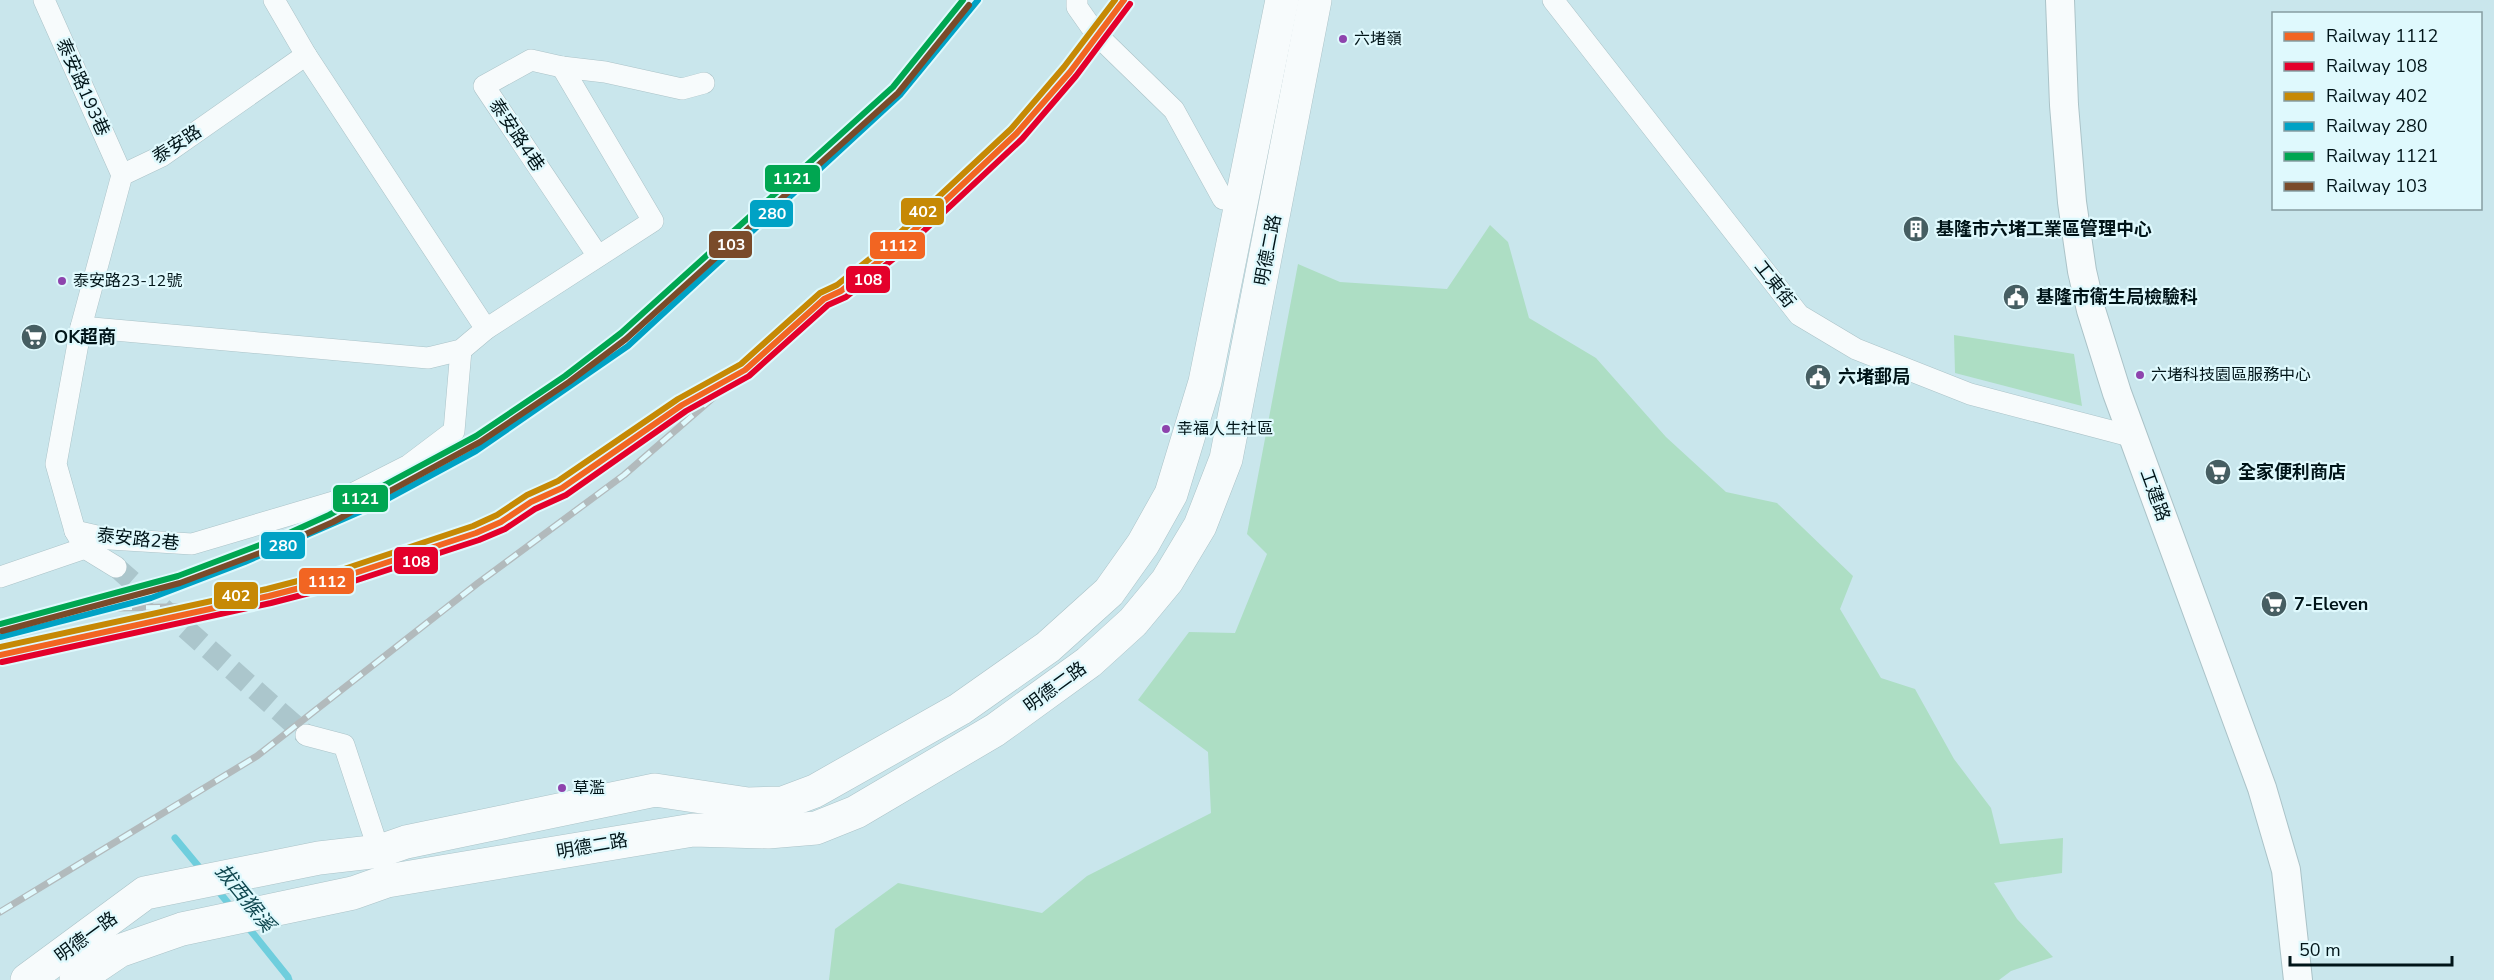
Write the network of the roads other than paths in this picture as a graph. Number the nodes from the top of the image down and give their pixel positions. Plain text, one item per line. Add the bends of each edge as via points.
1 (44, 0) edge
2 (274, 0) edge
3 (1077, 0) edge
4 (1282, 0) edge
5 (1315, 0) edge
6 (1553, 0) edge
7 (2060, 0) edge
8 (306, 55) junction
9 (562, 68) junction
10 (704, 82) dead end
11 (122, 175) junction
12 (1223, 200) dead end
13 (598, 256) junction
14 (81, 327) junction
15 (486, 330) junction
16 (461, 350) junction
17 (2134, 437) junction
18 (80, 539) junction
19 (116, 567) tunnel mouth
20 (0, 576) edge
21 (306, 735) tunnel mouth
22 (383, 866) junction
23 (145, 893) joint
24 (343, 895) joint
25 (27, 980) edge
26 (76, 980) edge
27 (2298, 980) edge

1 - 11 street, 泰安路193巷
2 - 8 street
3 - 12 street via 1077,7 1096,34 1173,110
4 - 22 main road, 明德二路 via 1205,381 1171,494 1143,544 1109,592 1048,647 960,709 815,791 783,803 748,804 655,790 406,842
5 - 22 main road, 明德二路 via 1226,459 1200,526 1167,581 1133,622 1089,662 995,730 856,812 816,828 768,832 693,830
6 - 17 street, 工東街 via 1799,315 1856,349 1970,394
7 - 17 street, 工建路 via 2064,116 2082,271 2091,310
8 - 11 street, 泰安路 via 162,156
8 - 15 street
9 - 10 street, 泰安路4巷 via 605,72 682,89
9 - 13 street via 653,221
9 - 13 street, 泰安路4巷 via 531,60 484,86
11 - 14 street
13 - 15 street
14 - 16 street via 428,358
14 - 18 street via 56,464
15 - 16 street
16 - 18 street, 泰安路2巷 via 454,432 409,465 340,500 192,544
17 - 27 street, 工建路 via 2262,788 2286,870
18 - 19 street
18 - 20 street
21 - 22 street via 344,745
22 - 23 main road, 明德二路 via 319,858
22 - 24 main road, 明德二路
23 - 25 main road, 明德一路
24 - 26 main road, 明德一路 via 182,929 119,951

